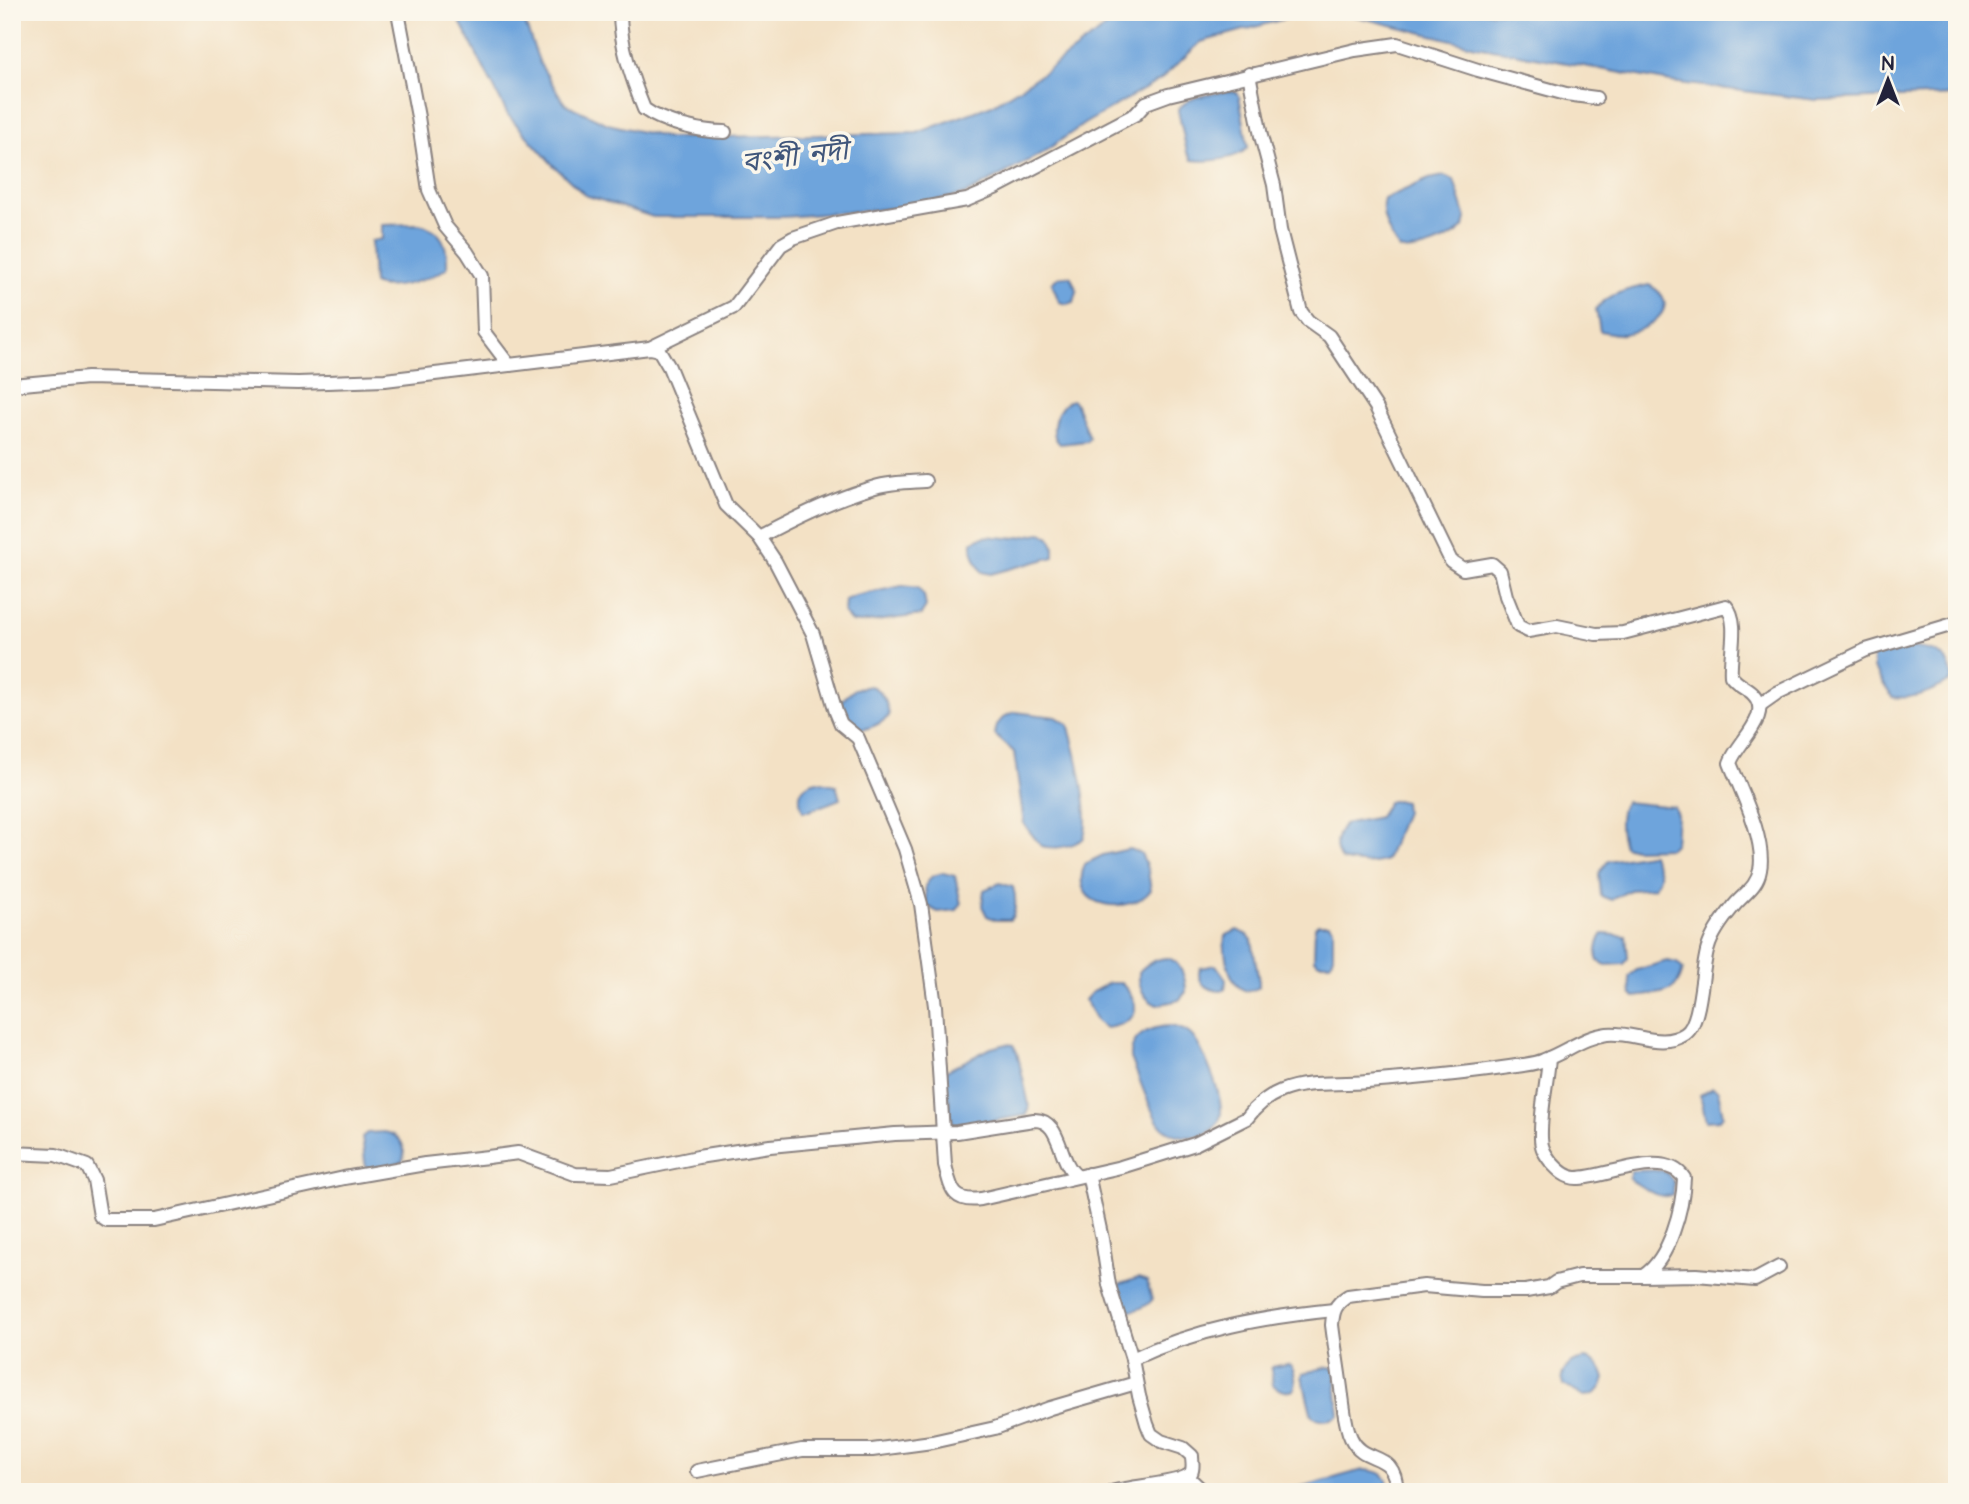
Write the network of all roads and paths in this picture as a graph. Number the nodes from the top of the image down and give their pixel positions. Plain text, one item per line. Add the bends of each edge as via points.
1 (398, 12) edge
2 (620, 12) edge
3 (1249, 74) junction
4 (1596, 98) dead end
5 (725, 132) dead end
6 (650, 348) junction
7 (509, 365) junction
8 (12, 385) edge
9 (925, 481) dead end
10 (759, 537) junction
11 (1957, 623) edge
12 (1760, 705) junction
13 (1549, 1058) junction
14 (943, 1133) junction
15 (12, 1153) edge
16 (1083, 1175) junction
17 (1779, 1267) dead end
18 (1643, 1276) junction
19 (1334, 1310) junction
20 (1132, 1359) junction
21 (1136, 1383) junction
22 (696, 1471) dead end
23 (1187, 1476) junction
24 (1112, 1492) edge
25 (1204, 1492) edge
26 (1397, 1492) edge

1 - 7 street via 429,190 445,226 482,276 485,332
2 - 5 street via 620,29 644,109 667,121
3 - 4 street via 1397,44 1503,77
3 - 6 street via 1146,103 1136,114 967,200 836,223 793,238 781,245 734,307
3 - 12 street via 1301,312 1329,336 1376,407 1451,561 1463,569 1492,564 1500,571 1518,626 1528,631 1557,626 1596,634 1623,633 1726,606 1732,620 1731,676 1752,692
6 - 7 street
6 - 10 street via 659,350 664,358 726,505
7 - 8 street via 335,382 87,378
9 - 10 street via 861,491
10 - 14 street via 813,634 835,712 858,738 905,849 921,904 935,1006
11 - 12 street via 1866,650
12 - 13 street via 1760,713 1730,763 1751,814 1761,869 1755,885 1733,907 1707,948 1697,1012 1689,1032 1671,1040 1607,1034
13 - 16 street via 1499,1069 1309,1084 1279,1091 1247,1118 1195,1144
13 - 18 street via 1541,1138 1544,1153 1559,1171 1576,1178 1652,1165 1674,1168 1684,1178 1683,1198 1668,1244
14 - 15 street via 770,1146 611,1175 575,1174 519,1153 344,1178 154,1220 106,1220 100,1216 92,1173 79,1161
14 - 16 street via 1041,1120 1050,1125 1069,1168
14 - 16 street via 945,1165 959,1198 981,1199
16 - 20 street
17 - 18 street via 1755,1280
18 - 19 street via 1579,1276 1549,1287 1515,1291 1424,1286 1348,1296
19 - 20 street via 1233,1325 1165,1344
19 - 26 street via 1332,1325 1351,1439 1360,1450 1392,1468
20 - 21 street
21 - 22 street via 995,1428 932,1442 872,1450 802,1450
21 - 23 street via 1151,1434 1192,1456 1192,1472
23 - 24 street
23 - 25 street

